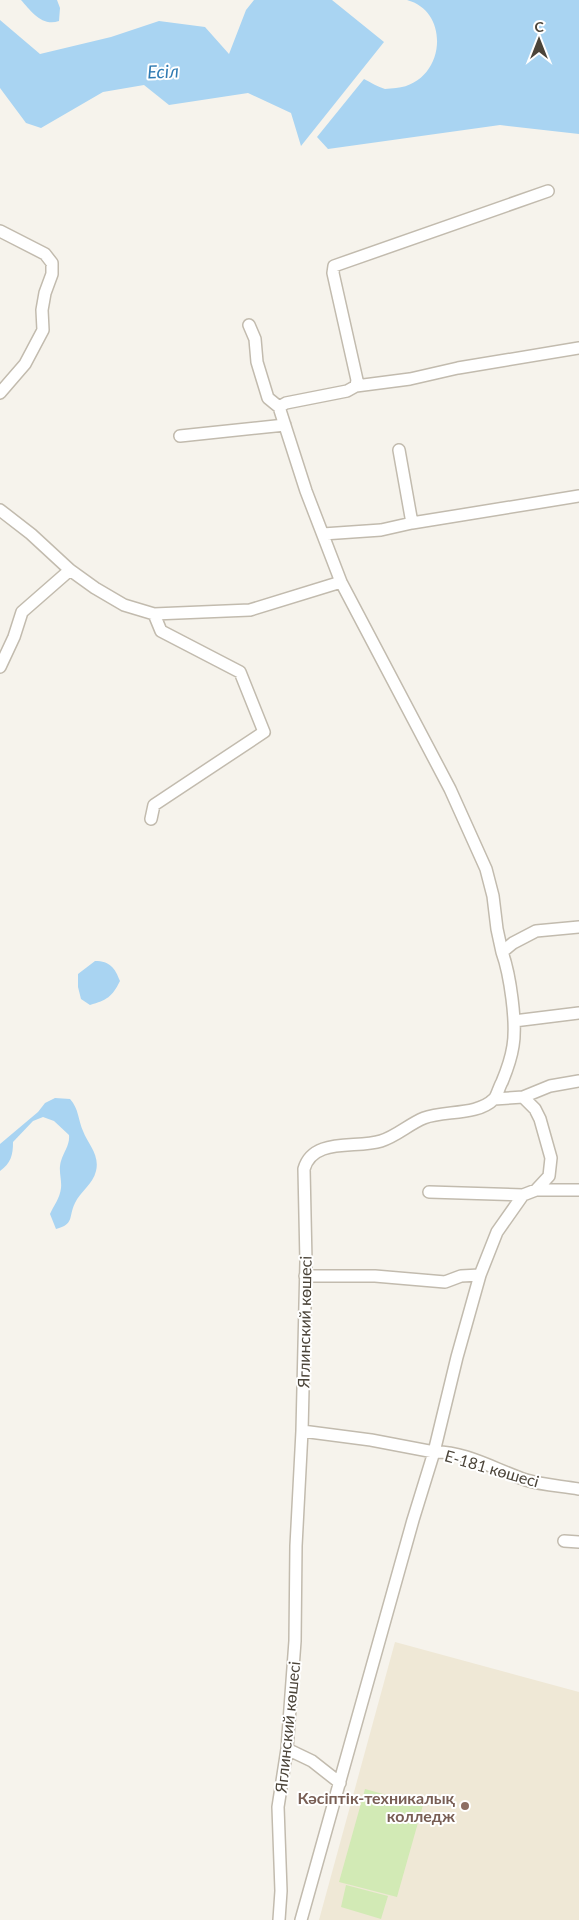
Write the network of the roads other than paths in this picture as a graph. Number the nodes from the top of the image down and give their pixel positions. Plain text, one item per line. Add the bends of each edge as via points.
1 (548, 191) dead end
2 (0, 231) edge
3 (249, 325) dead end
4 (579, 348) edge
5 (356, 386) junction
6 (0, 393) edge
7 (279, 407) junction
8 (284, 425) junction
9 (180, 436) dead end
10 (400, 450) dead end
11 (579, 496) edge
12 (3, 517) edge
13 (412, 523) junction
14 (323, 534) junction
15 (70, 570) junction
16 (341, 582) junction
17 (154, 614) junction
18 (0, 668) edge
19 (151, 819) dead end
20 (579, 927) edge
21 (502, 952) junction
22 (579, 1014) edge
23 (514, 1021) junction
24 (579, 1081) edge
25 (523, 1098) junction
26 (494, 1099) junction
27 (536, 1190) junction
28 (579, 1190) edge
29 (429, 1192) dead end
30 (523, 1195) junction
31 (480, 1275) junction
32 (305, 1276) junction
33 (302, 1431) junction
34 (434, 1452) junction
35 (579, 1489) edge
36 (564, 1541) dead end
37 (579, 1542) edge
38 (287, 1749) junction
39 (340, 1783) junction
40 (279, 1920) edge
41 (301, 1920) edge

1 - 5 street via 334,266
2 - 6 street via 45,254 52,263 42,310 43,330 25,364
3 - 7 street via 256,338 257,362 268,398
4 - 5 street via 458,368 410,380
5 - 7 street
7 - 8 street
8 - 9 street
8 - 14 street
10 - 13 street
11 - 13 street
12 - 15 street via 31,534
13 - 14 street via 381,530
14 - 16 street
15 - 17 street via 124,605
15 - 18 street via 22,612
16 - 17 street via 250,610
16 - 21 street via 450,789 486,869 494,896
17 - 19 street via 161,631 240,672 264,732 154,805
20 - 21 street via 536,931
21 - 23 street via 507,965
22 - 23 street
23 - 26 street via 514,1044
24 - 25 street via 550,1086
25 - 26 street
25 - 27 street via 536,1109 551,1158 549,1176
26 - 32 street, Яглинский көшесі via 475,1109 425,1118 380,1142 335,1145 306,1160
27 - 28 street
27 - 30 street
29 - 30 street
30 - 31 street via 497,1232
31 - 32 street via 461,1276 445,1282 375,1276
31 - 34 street
32 - 33 street, Яглинский көшесі
33 - 34 street, Е-181 көшесі
33 - 38 street, Яглинский көшесі via 295,1554 295,1640
34 - 35 street, Е-181 көшесі via 464,1457 528,1481
34 - 39 street
36 - 37 street
38 - 39 street via 312,1761
38 - 40 street, Яглинский көшесі via 278,1806 282,1891
39 - 41 street

